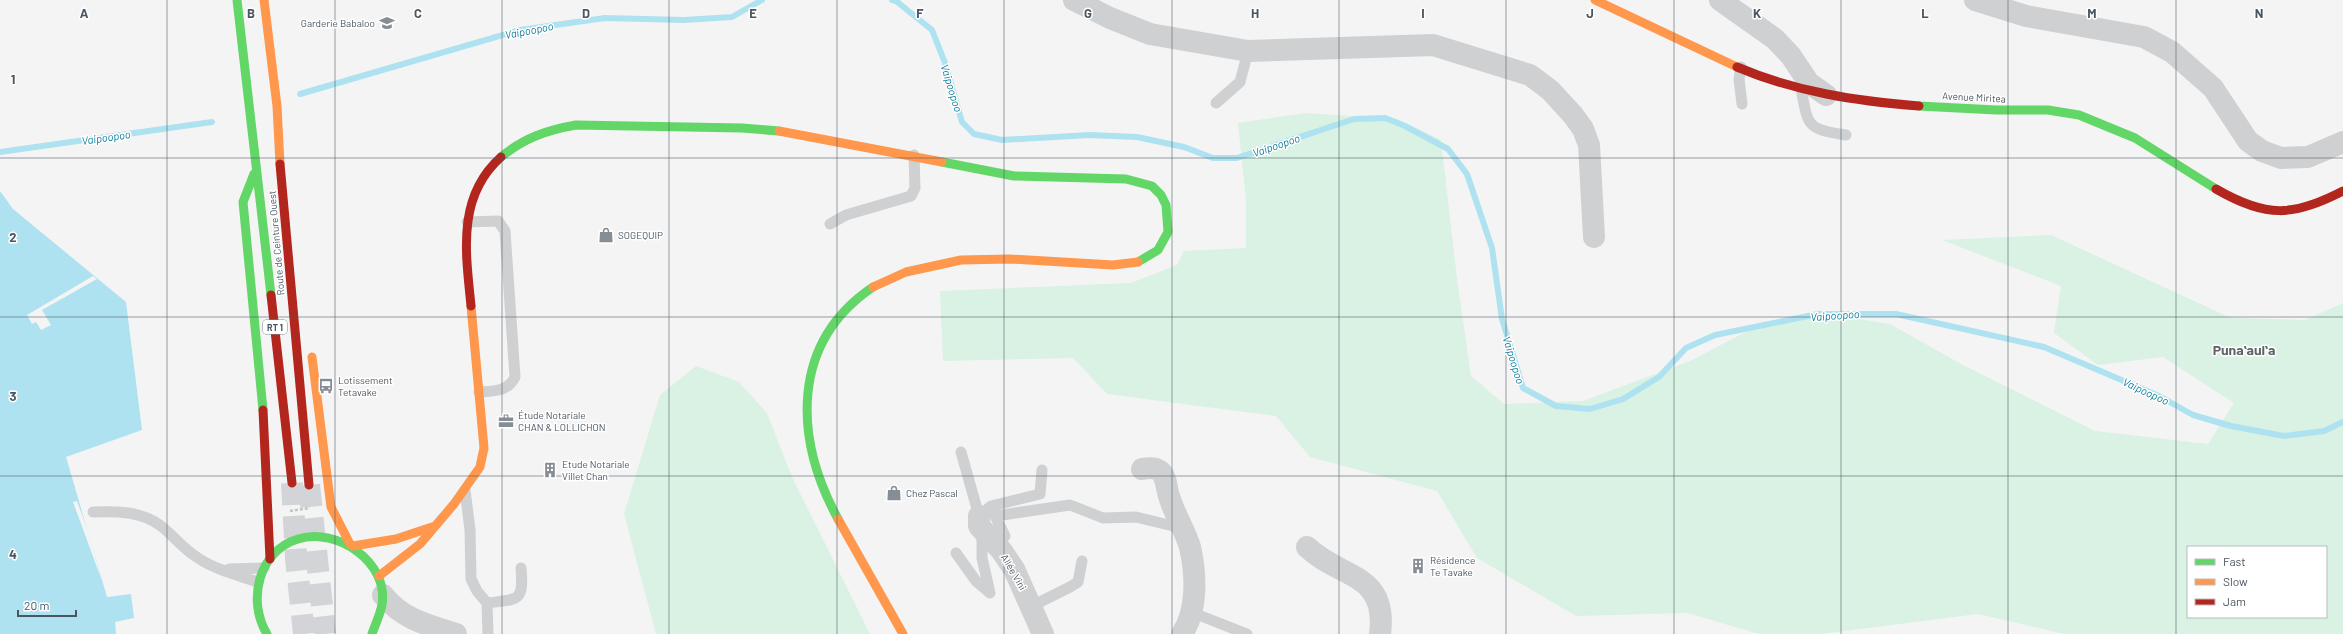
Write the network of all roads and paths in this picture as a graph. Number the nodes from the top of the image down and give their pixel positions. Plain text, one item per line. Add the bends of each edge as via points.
1 (237, 0) edge
2 (264, 0) edge
3 (1074, 0) edge
4 (1595, 0) edge
5 (1720, 0) edge
6 (1975, 0) edge
7 (1248, 51) junction
8 (1741, 67) junction
9 (1801, 88) junction
10 (1826, 95) junction
11 (1216, 103) dead end
12 (1742, 104) dead end
13 (1846, 135) dead end
14 (2343, 142) edge
15 (914, 155) junction
16 (256, 171) junction
17 (281, 178) junction
18 (2343, 191) edge
19 (294, 203) dead end
20 (466, 222) junction
21 (830, 224) dead end
22 (1594, 237) dead end
23 (312, 350) dead end
24 (478, 392) junction
25 (962, 452) dead end
26 (1142, 469) dead end
27 (1042, 470) dead end
28 (292, 483) tunnel mouth
29 (309, 485) tunnel mouth
30 (465, 486) junction
31 (331, 507) junction
32 (93, 512) dead end
33 (270, 516) junction
34 (981, 523) junction
35 (433, 526) junction
36 (1181, 528) junction
37 (1005, 536) dead end
38 (352, 545) junction
39 (1307, 547) dead end
40 (956, 553) dead end
41 (1082, 561) dead end
42 (267, 564) junction
43 (522, 568) dead end
44 (222, 570) junction
45 (258, 582) junction
46 (380, 585) junction
47 (487, 604) junction
48 (1032, 606) junction
49 (1191, 612) junction
50 (262, 632) edge
51 (372, 634) edge
52 (456, 634) edge
53 (488, 634) edge
54 (903, 634) edge
55 (1043, 634) edge
56 (1182, 634) edge
57 (1247, 634) edge
58 (1380, 634) edge

1 - 16 main road, Route de Ceinture Ouest / RT 1
2 - 17 main road, Route de Ceinture Ouest / RT 1 via 277,106
3 - 7 street via 1150,34
4 - 8 main road, Avenue Miritea
5 - 10 street via 1775,39 1791,56 1809,83
6 - 14 street via 2026,16 2144,37 2172,52 2213,88 2248,140 2262,150 2282,158 2308,157
7 - 11 lane via 1240,82
7 - 22 street via 1433,45 1530,75 1556,96 1573,115 1587,137
8 - 9 main road, Avenue Miritea
8 - 12 lane via 1739,79
9 - 10 main road, Avenue Miritea
9 - 13 lane via 1806,119 1820,131
10 - 18 main road, Avenue Miritea via 1998,110 2029,109 2078,115 2132,135 2240,204 2256,209 2276,212 2299,210 2319,204
15 - 20 main road via 768,130 561,126 539,132 516,144 496,163 477,191
15 - 21 lane via 916,188 911,196 846,215
15 - 54 main road via 1032,179 1134,180 1152,186 1162,196 1170,222 1162,247 1148,259 1136,262 1096,264 986,259 944,262 911,269 864,293 843,310 824,334 812,362 808,383 807,418 811,449 818,475 831,504
16 - 28 main road, Route de Ceinture Ouest / RT 1
16 - 33 main road via 243,202 265,419
17 - 19 main road
17 - 29 main road, Route de Ceinture Ouest / RT 1
20 - 24 main road via 465,239
20 - 24 lane via 498,221 505,231 515,378 511,385 503,389
23 - 31 main road
24 - 30 main road via 484,448 480,467
25 - 34 lane
26 - 36 street via 1159,470 1164,477 1168,496
27 - 34 lane via 1040,494 991,506
30 - 35 main road via 454,504
30 - 47 lane via 470,530 470,579
31 - 33 path via 301,508
31 - 38 main road
32 - 44 lane via 118,512 145,518 160,525 185,550
33 - 42 main road
34 - 40 lane via 982,558 990,593 976,581
34 - 48 street, Allée Vini via 1014,569
35 - 38 main road via 396,539
35 - 46 main road via 420,544
36 - 37 lane via 1136,517 1103,518 1070,505 995,516
36 - 49 street via 1190,546 1194,579
38 - 42 main road via 334,538 316,536 298,539 282,548
38 - 46 main road via 365,555
39 - 58 street via 1316,556 1356,576 1367,586 1380,603
41 - 48 lane via 1078,582
42 - 44 lane
42 - 45 main road
43 - 47 lane via 520,595 516,599
44 - 45 lane
45 - 50 main road via 256,606
46 - 51 main road via 382,613
46 - 52 street via 392,607 408,617
47 - 53 lane
48 - 55 street, Allée Vini
49 - 56 street
49 - 57 lane

